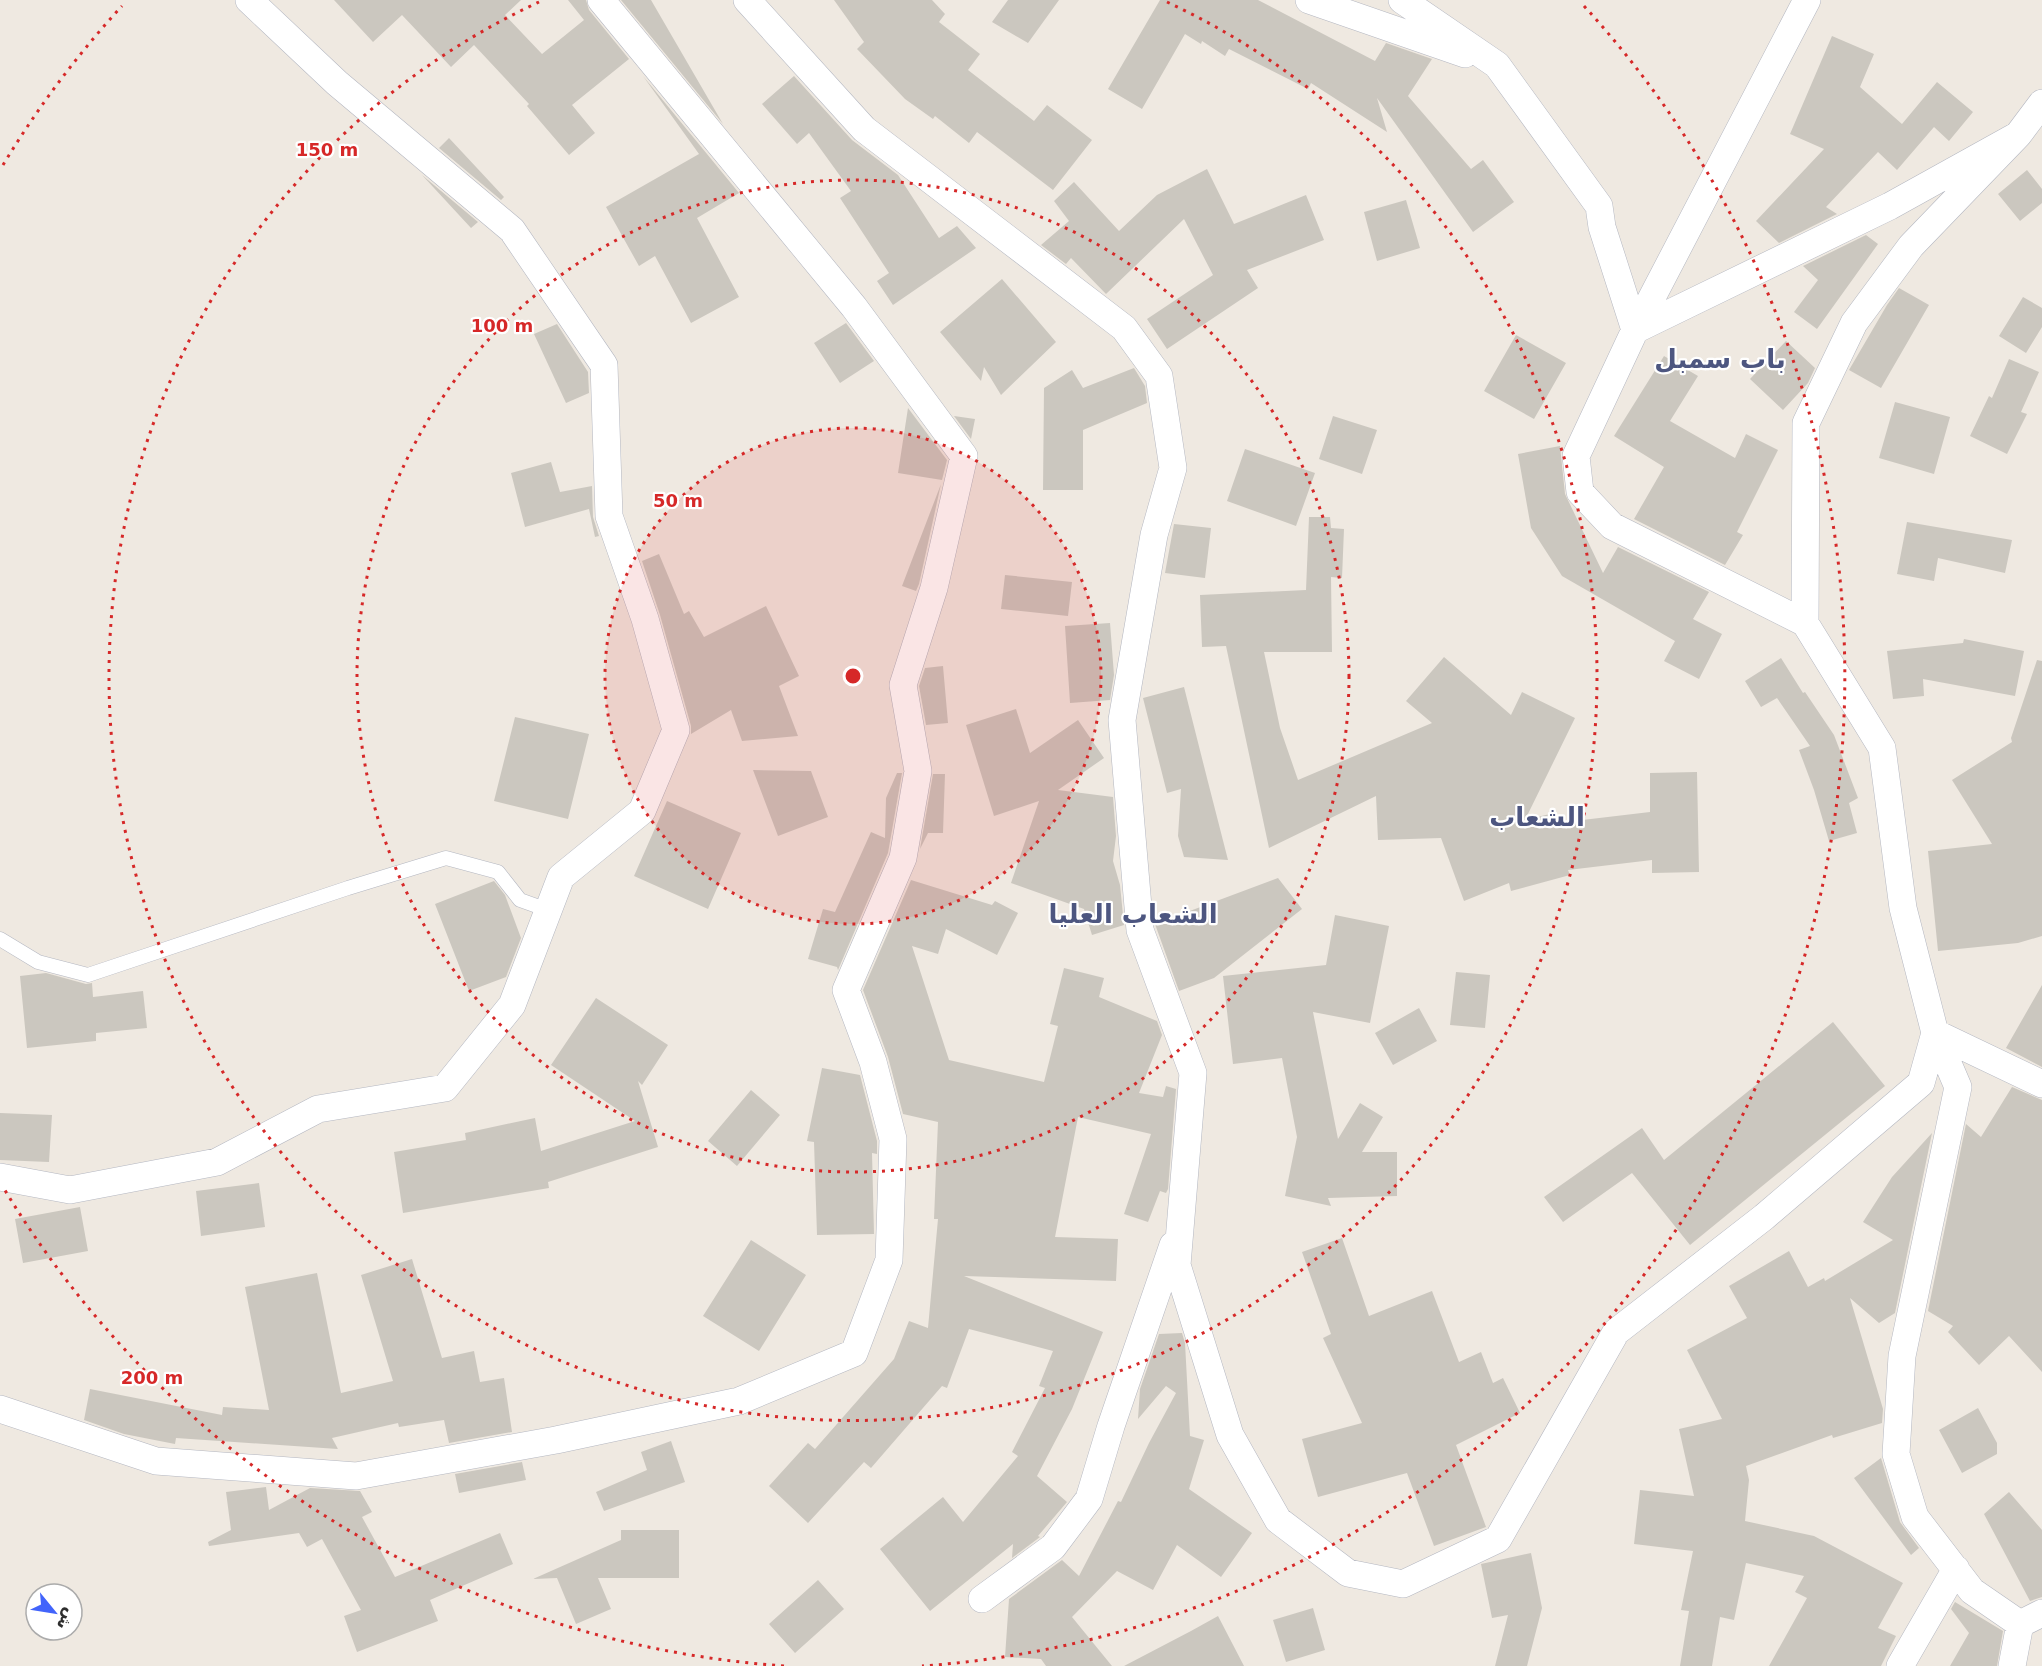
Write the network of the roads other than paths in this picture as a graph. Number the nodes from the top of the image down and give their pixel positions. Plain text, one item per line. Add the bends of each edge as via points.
1 (249, 0) edge
2 (601, 0) edge
3 (747, 0) edge
4 (1309, 0) edge
5 (1402, 0) edge
6 (1807, 0) edge
7 (1497, 65) junction
8 (2042, 103) edge
9 (2018, 135) junction
10 (1635, 330) junction
11 (1805, 623) junction
12 (548, 910) junction
13 (0, 939) edge
14 (1935, 1033) junction
15 (2042, 1084) edge
16 (0, 1177) edge
17 (1181, 1222) junction
18 (0, 1409) edge
19 (1956, 1569) junction
20 (982, 1599) dead end
21 (2031, 1619) edge
22 (1900, 1666) edge
23 (2012, 1666) edge

1 - 12 street via 337,82 513,231 604,365 609,516 645,619 676,730 642,811 561,877
2 - 18 street via 854,307 964,456 934,588 903,686 918,771 903,858 846,990 873,1062 893,1139 889,1260 854,1353 740,1401 556,1440 356,1476 156,1461
3 - 17 street via 864,129 1124,328 1159,376 1173,468 1155,535 1122,720 1140,930 1193,1073
4 - 7 street
5 - 7 street
6 - 10 street
7 - 10 street via 1599,206
8 - 9 street
9 - 10 street via 1890,206
9 - 11 street via 1911,246 1854,323 1806,423
10 - 11 street via 1576,456 1580,492 1612,526
11 - 14 street via 1882,748 1903,908
12 - 13 lane via 520,900 498,872 446,858 88,975 38,962
12 - 16 street via 512,1005 444,1088 318,1109 217,1162 70,1190
14 - 15 street
14 - 17 street via 1921,1083 1764,1217 1616,1332 1498,1539 1403,1584 1348,1573 1278,1520 1230,1435 1177,1265
14 - 19 street via 1958,1087 1902,1356 1896,1454 1915,1517
17 - 20 street via 1089,1499 1053,1546
19 - 21 street via 1972,1591
19 - 22 street
21 - 23 street

